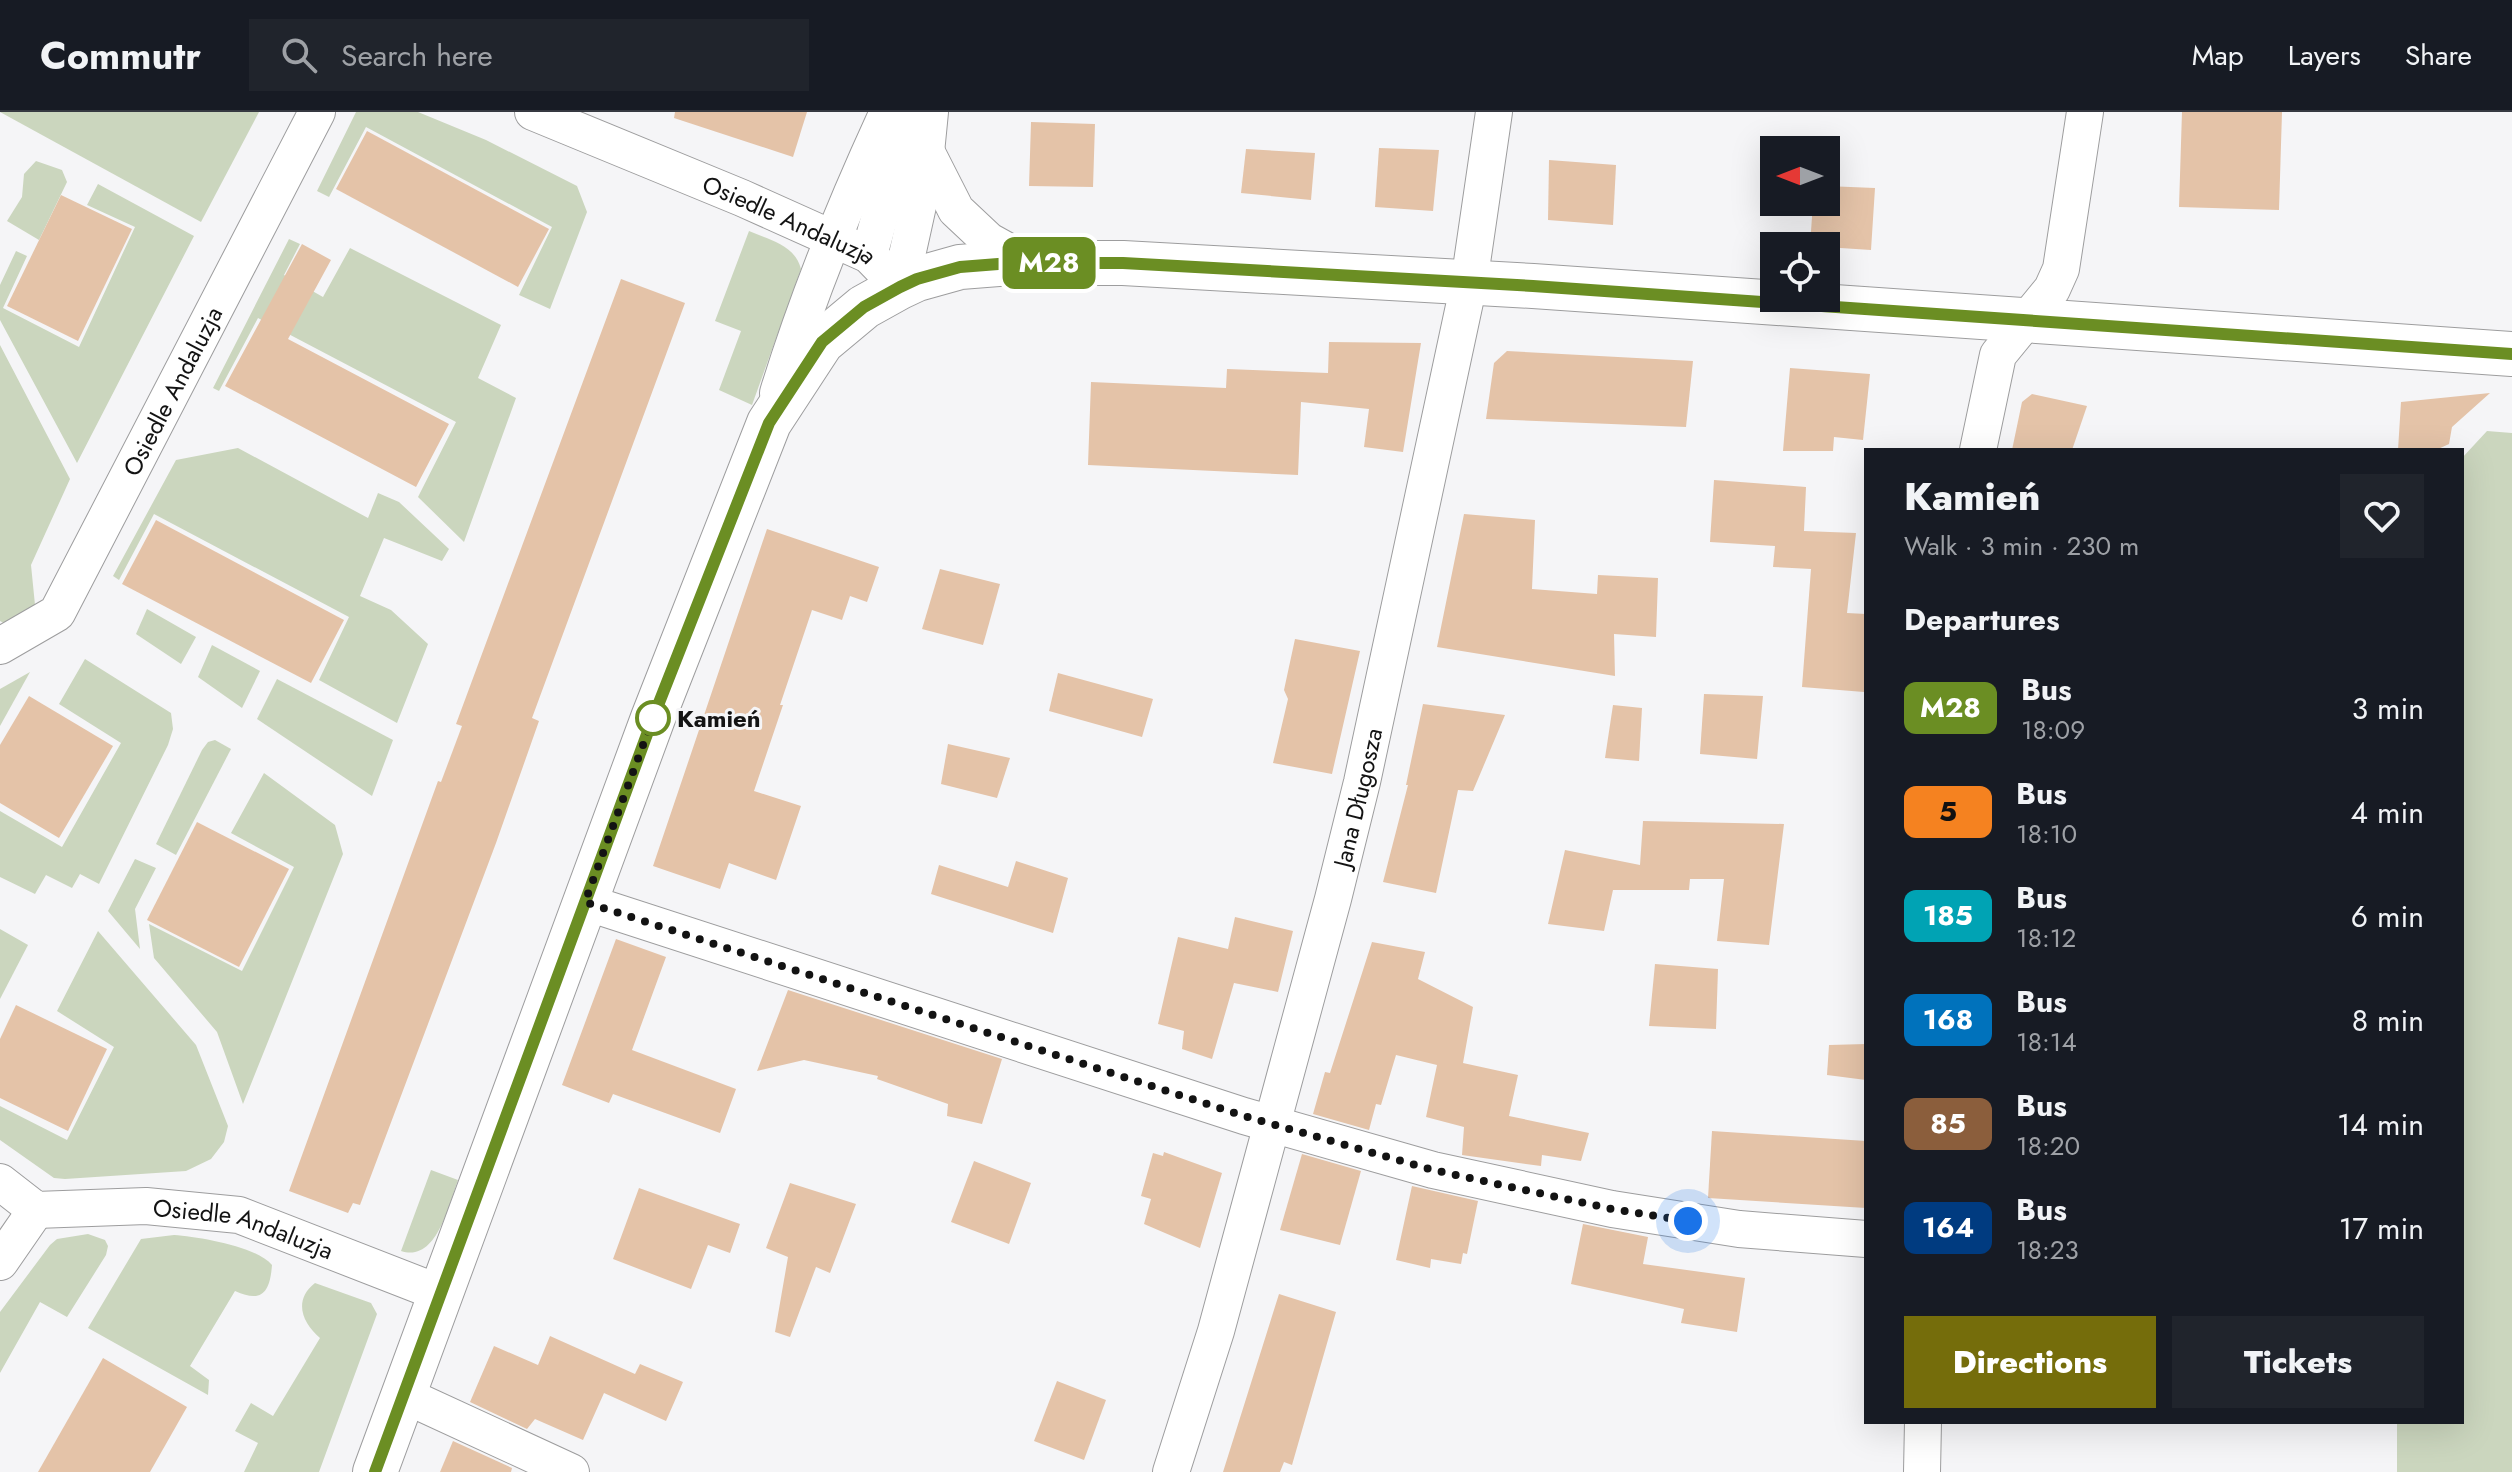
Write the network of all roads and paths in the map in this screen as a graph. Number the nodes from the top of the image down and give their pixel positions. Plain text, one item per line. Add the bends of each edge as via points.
1 (317, 112) edge
2 (533, 112) edge
3 (888, 112) edge
4 (909, 112) edge
5 (930, 112) edge
6 (1494, 112) edge
7 (2085, 112) edge
8 (926, 151) junction
9 (831, 238) junction
10 (869, 255) junction
11 (1029, 263) junction
12 (1469, 283) junction
13 (900, 287) junction
14 (2023, 321) junction
15 (2512, 354) edge
16 (769, 423) junction
17 (1978, 448) edge
18 (0, 646) edge
19 (585, 902) junction
20 (1271, 1124) junction
21 (0, 1182) edge
22 (36, 1210) junction
23 (1864, 1239) edge
24 (0, 1262) edge
25 (442, 1294) junction
26 (404, 1395) junction
27 (1923, 1424) edge
28 (375, 1472) edge
29 (571, 1472) edge
30 (1171, 1472) edge
31 (1922, 1472) edge

1 - 18 street, Osiedle Andaluzja via 57,613
2 - 9 street, Osiedle Andaluzja
3 - 9 street
4 - 10 street
5 - 8 street
6 - 12 street, Jana Długosza
7 - 14 street via 2061,269 2052,289
8 - 11 street via 956,210 989,241
8 - 13 street
9 - 10 street, Osiedle Andaluzja
9 - 16 street
10 - 13 street, Osiedle Andaluzja
11 - 12 street via 1123,263
11 - 13 street via 960,267
12 - 14 street
12 - 20 street, Jana Długosza via 1362,782
13 - 16 street via 864,307 822,342
14 - 15 street
14 - 17 street via 1998,355
16 - 19 street
19 - 20 street
19 - 25 street
20 - 23 street via 1433,1170 1612,1209 1739,1229
20 - 30 street, Jana Długosza via 1216,1331
21 - 22 street
22 - 24 street
22 - 25 street, Osiedle Andaluzja via 146,1206 239,1215
25 - 26 street
26 - 28 street
26 - 29 street
27 - 31 street

